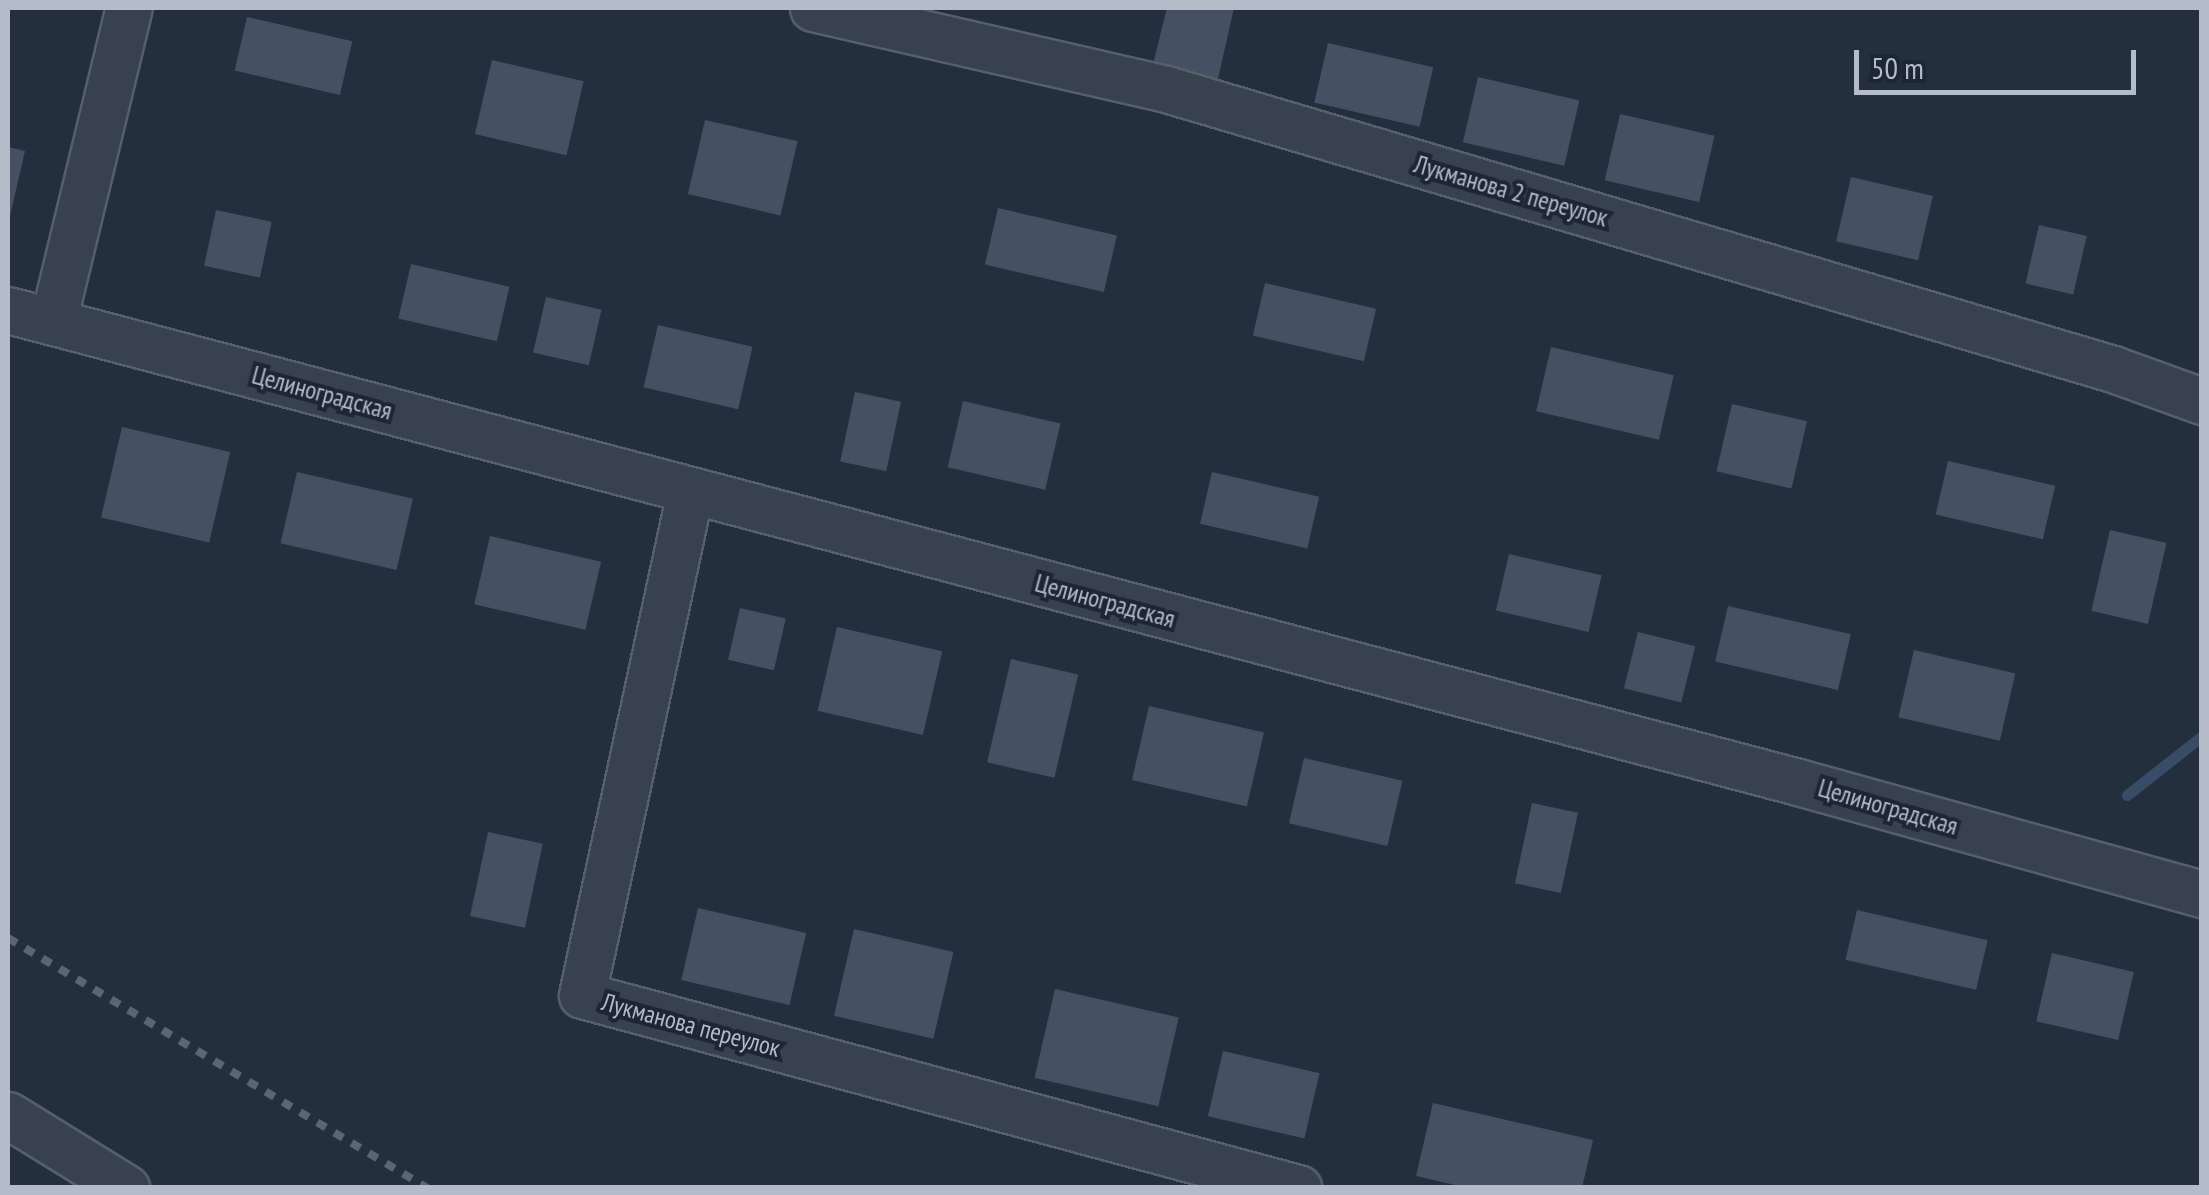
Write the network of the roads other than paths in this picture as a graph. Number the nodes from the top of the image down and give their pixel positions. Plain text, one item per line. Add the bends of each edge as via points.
1 (129, 8) edge
2 (813, 8) edge
3 (8, 310) edge
4 (54, 321) junction
5 (2202, 402) edge
6 (690, 492) junction
7 (2202, 894) edge
8 (8, 1115) edge
9 (126, 1188) edge
10 (1298, 1188) edge

1 - 4 street
2 - 5 street, Лукманова 2 переулок via 1166,89 2113,369
3 - 4 street, Целиноградская
4 - 6 street, Целиноградская
6 - 7 street, Целиноградская
6 - 10 street, Лукманова переулок via 582,996
8 - 9 street

